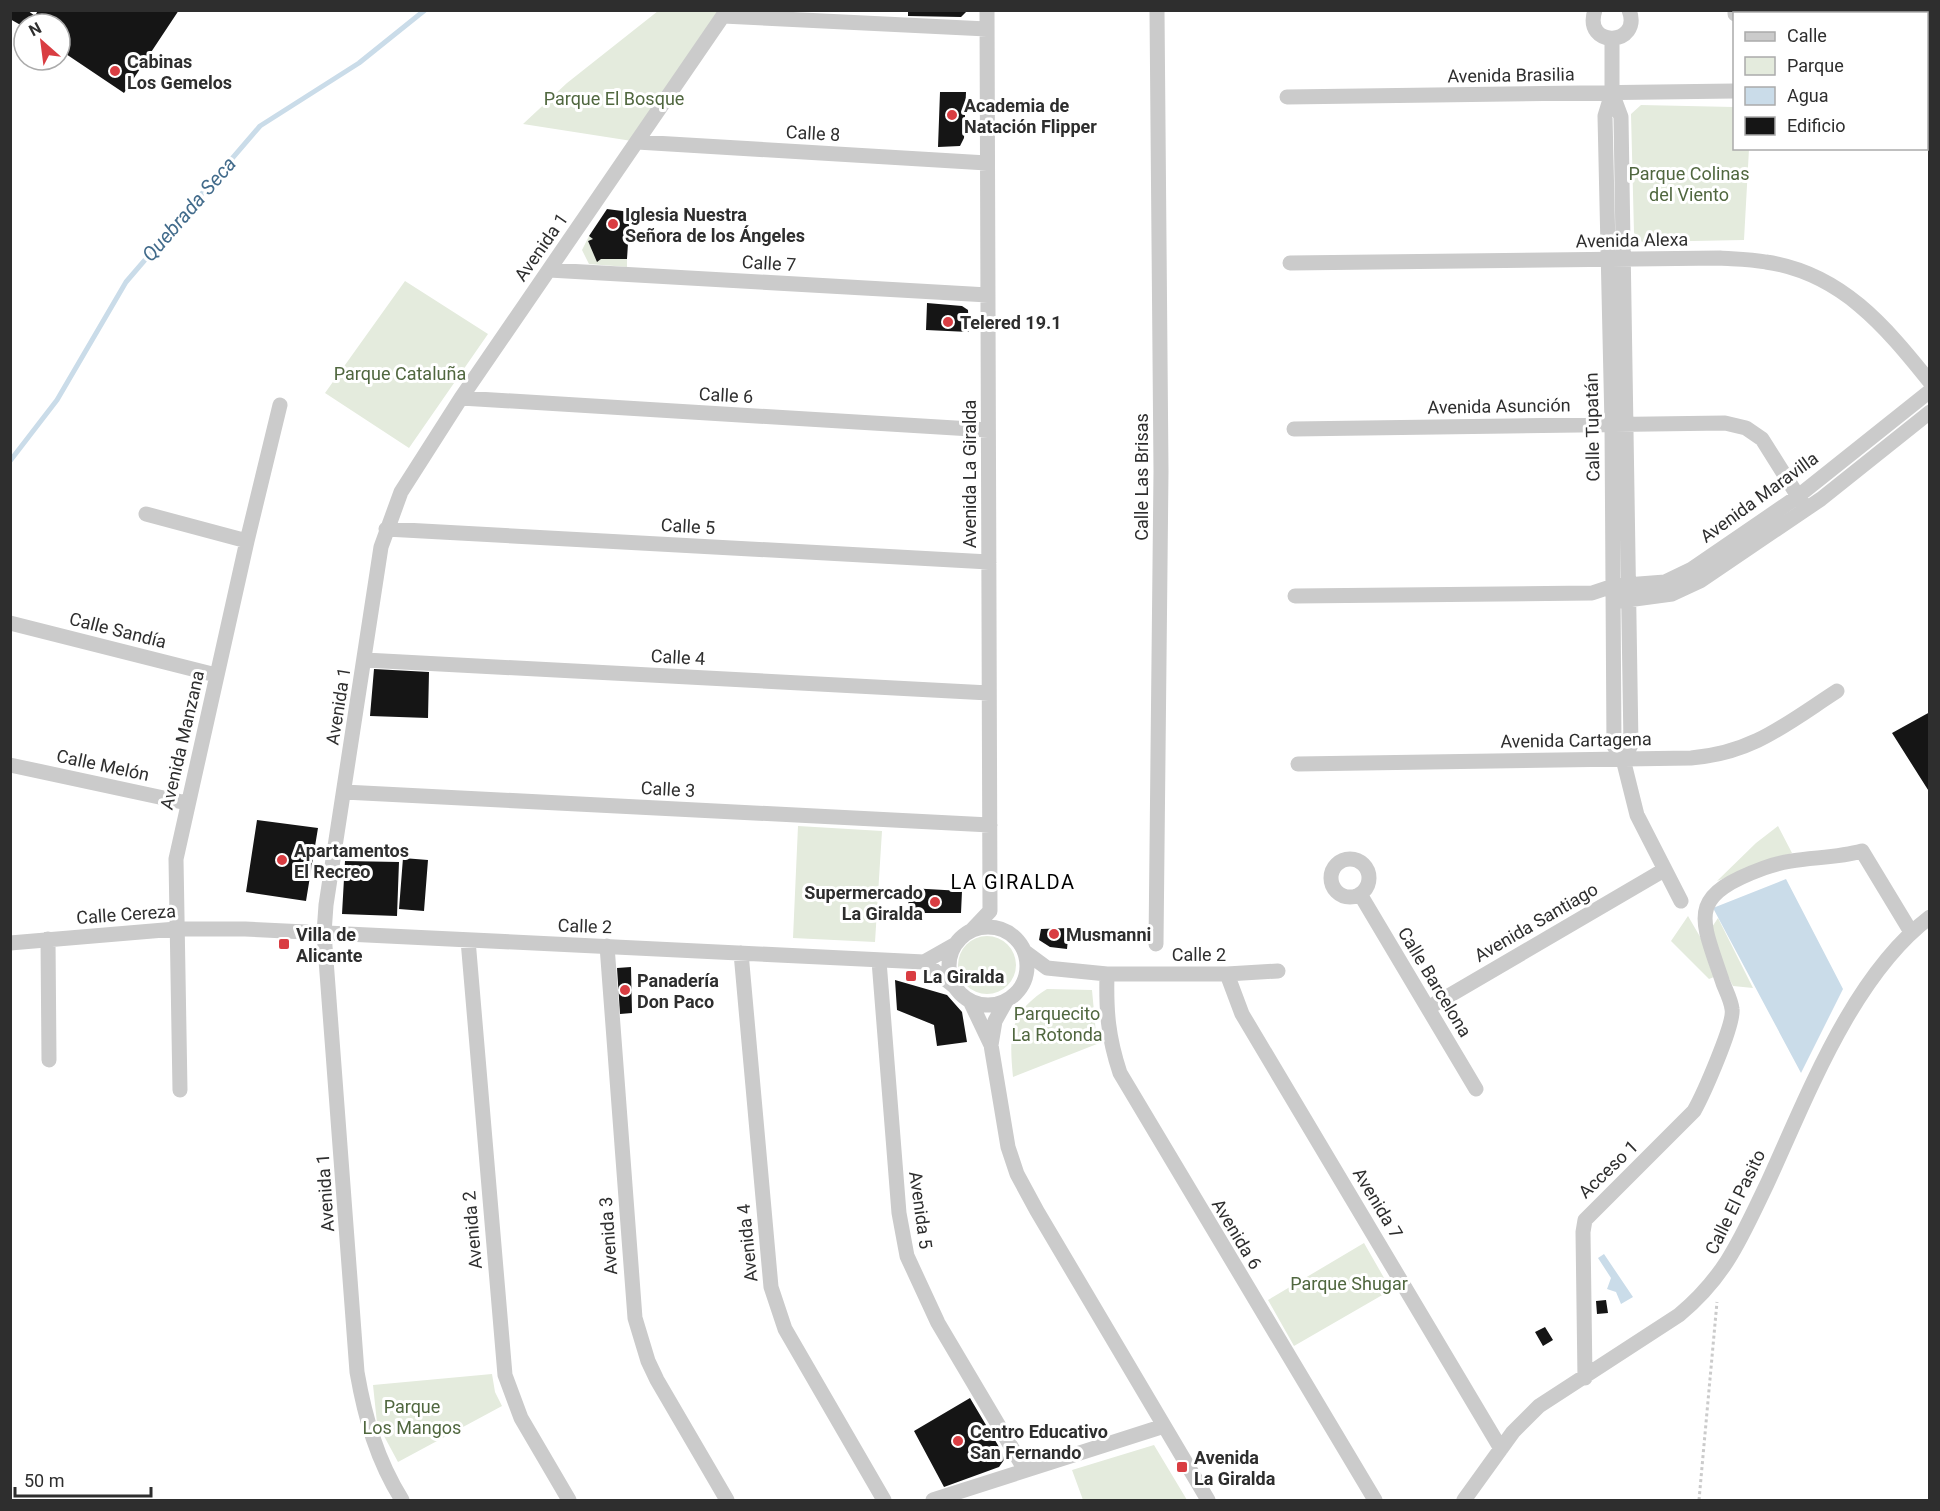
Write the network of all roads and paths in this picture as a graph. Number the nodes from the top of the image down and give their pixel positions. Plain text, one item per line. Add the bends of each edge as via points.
1 (987, 10) edge
2 (1156, 10) edge
3 (1595, 10) edge
4 (1629, 10) edge
5 (725, 13) edge
6 (987, 29) junction
7 (1612, 39) junction
8 (1733, 91) edge
9 (1612, 93) junction
10 (1287, 97) dead end
11 (637, 142) junction
12 (987, 163) junction
13 (1624, 259) junction
14 (1608, 260) junction
15 (1290, 263) dead end
16 (549, 270) junction
17 (988, 295) junction
18 (1929, 382) edge
19 (1929, 391) edge
20 (461, 398) junction
21 (280, 405) dead end
22 (1929, 412) edge
23 (1619, 424) junction
24 (1294, 429) dead end
25 (988, 430) junction
26 (1802, 503) junction
27 (146, 514) dead end
28 (386, 530) junction
29 (247, 541) junction
30 (989, 562) junction
31 (1613, 586) junction
32 (1592, 593) junction
33 (1630, 593) junction
34 (1295, 597) dead end
35 (1613, 602) junction
36 (10, 623) edge
37 (365, 660) junction
38 (216, 675) junction
39 (1837, 691) dead end
40 (989, 693) junction
41 (1623, 759) junction
42 (1298, 764) dead end
43 (10, 765) edge
44 (344, 792) junction
45 (187, 803) junction
46 (990, 825) junction
47 (1664, 870) junction
48 (1360, 894) dead end
49 (1681, 901) dead end
50 (990, 911) junction
51 (1929, 917) edge
52 (176, 929) junction
53 (245, 929) joint
54 (972, 930) junction
55 (1006, 931) junction
56 (1911, 932) junction
57 (324, 933) junction
58 (48, 939) junction
59 (468, 940) junction
60 (10, 943) edge
61 (1156, 944) dead end
62 (954, 945) junction
63 (607, 946) junction
64 (1024, 951) junction
65 (741, 953) junction
66 (879, 961) junction
67 (924, 962) junction
68 (1047, 968) junction
69 (1278, 971) dead end
70 (1107, 974) junction
71 (1227, 974) junction
72 (1024, 983) junction
73 (956, 988) junction
74 (971, 1003) junction
75 (1005, 1003) junction
76 (1428, 1008) junction
77 (991, 1044) junction
78 (49, 1060) dead end
79 (1476, 1089) dead end
80 (180, 1090) dead end
81 (1720, 1276) junction
82 (1585, 1378) junction
83 (1164, 1426) junction
84 (1501, 1449) junction
85 (1025, 1470) junction
86 (402, 1500) edge
87 (569, 1500) edge
88 (727, 1500) edge
89 (884, 1500) edge
90 (933, 1500) edge
91 (1208, 1500) edge
92 (1375, 1500) edge
93 (1464, 1500) edge
94 (1699, 1500) edge

1 - 6 street, Avenida La Giralda
2 - 61 street, Calle Las Brisas via 1161,471
3 - 7 street via 1595,29
4 - 7 street via 1628,31
5 - 6 street
5 - 11 street, Avenida 1
6 - 12 street, Avenida La Giralda
7 - 9 street, Calle Tupatán
8 - 9 street, Avenida Brasilia
9 - 10 street, Avenida Brasilia
9 - 13 street, Calle Tupatán via 1621,117
9 - 14 street, Calle Tupatán via 1605,116
11 - 12 street, Calle 8
11 - 16 street, Avenida 1
12 - 17 street, Avenida La Giralda
13 - 14 street, Avenida Alexa
13 - 18 street, Avenida Alexa via 1720,258 1767,262 1806,273 1859,303 1888,330
13 - 23 street, Calle Tupatán
14 - 15 street, Avenida Alexa
14 - 23 street, Calle Tupatán
16 - 17 street, Calle 7
16 - 20 street, Avenida 1
17 - 25 street, Avenida La Giralda
19 - 26 street, Avenida Maravilla
20 - 25 street, Calle 6
20 - 28 street, Avenida 1 via 401,492
21 - 29 street, Avenida Manzana
22 - 26 street, Avenida Maravilla
23 - 24 street, Avenida Asunción
23 - 26 street, Avenida Asunción via 1725,423 1746,428 1762,440
23 - 31 street, Calle Tupatán
23 - 33 street, Calle Tupatán
25 - 30 street, Avenida La Giralda
26 - 33 street, Avenida Maravilla via 1692,569
27 - 29 street
28 - 30 street, Calle 5
28 - 37 street, Avenida 1
29 - 38 street, Avenida Manzana
30 - 40 street, Avenida La Giralda
31 - 32 street, Avenida Maravilla
31 - 33 street, Avenida Maravilla
31 - 35 street, Calle Tupatán
32 - 34 street, Avenida Maravilla
32 - 35 street, Avenida Maravilla
33 - 35 street, Avenida Maravilla
33 - 41 street, Calle Tupatán via 1631,745
35 - 41 street, Calle Tupatán via 1614,746
36 - 38 street, Calle Sandía
37 - 40 street, Calle 4
37 - 44 street, Avenida 1
38 - 45 street, Avenida Manzana
39 - 41 street, Avenida Cartagena via 1761,740 1721,756
40 - 46 street, Avenida La Giralda
41 - 42 street, Avenida Cartagena
41 - 47 street, Calle Tupatán via 1637,815
43 - 45 street, Calle Melón
44 - 46 street, Calle 3
44 - 57 street, Avenida 1
45 - 52 street, Avenida Manzana via 176,859
46 - 50 street, Avenida La Giralda
47 - 49 street, Calle Tupatán
47 - 76 street, Avenida Santiago
48 - 76 street, Calle Barcelona
50 - 54 street
50 - 55 street
51 - 56 street, Calle El Pasito
52 - 53 street, Calle Cereza
52 - 58 street, Calle Cereza
52 - 80 street, Avenida Manzana
53 - 57 street, Calle 2
54 - 55 street via 993,926
54 - 62 street
55 - 64 street
56 - 81 street, Calle El Pasito via 1874,974 1854,1007
56 - 82 street, Acceso 1 via 1862,851 1765,867 1733,881 1708,902 1703,914 1706,932 1733,1011 1706,1090 1694,1111 1585,1220
57 - 59 street, Calle 2
57 - 86 street, Avenida 1 via 357,1372 365,1417 377,1452
58 - 60 street, Calle Cereza
58 - 78 street
59 - 63 street, Calle 2
59 - 87 street, Avenida 2 via 505,1375 520,1418
62 - 67 street
62 - 73 street via 950,968
63 - 65 street, Calle 2
63 - 88 street, Avenida 3 via 635,1318 657,1380
64 - 68 street
64 - 72 street via 1028,974
65 - 66 street, Calle 2
65 - 89 street, Avenida 4 via 771,1287 785,1329
66 - 67 street, Calle 2
66 - 85 street, Avenida 5 via 899,1213 907,1256 938,1323
67 - 73 street
68 - 70 street, Calle 2
68 - 72 street
69 - 71 street, Calle 2
70 - 71 street, Calle 2
70 - 92 street, Avenida 6 via 1106,1017 1120,1073
71 - 84 street, Avenida 7 via 1242,1014
72 - 75 street
73 - 74 street
74 - 75 street via 993,1007
74 - 77 street
75 - 77 street via 995,1021
76 - 79 street, Calle Barcelona
77 - 83 street via 1002,1119 1017,1174
81 - 82 street, Calle El Pasito via 1679,1315
81 - 94 path
82 - 84 street, Calle El Pasito via 1539,1406
83 - 85 street
83 - 91 street
84 - 93 street, Calle El Pasito
85 - 90 street

